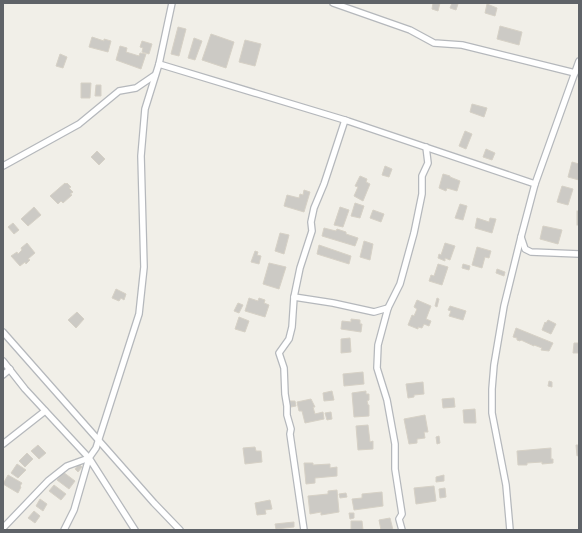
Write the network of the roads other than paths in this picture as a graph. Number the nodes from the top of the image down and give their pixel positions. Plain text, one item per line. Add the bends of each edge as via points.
1 (172, 3) edge
2 (333, 3) edge
3 (579, 61) edge
4 (159, 64) junction
5 (575, 73) junction
6 (156, 75) junction
7 (346, 120) junction
8 (426, 147) junction
9 (3, 166) edge
10 (535, 184) junction
11 (521, 237) junction
12 (579, 254) edge
13 (294, 297) junction
14 (388, 308) junction
15 (3, 332) edge
16 (3, 361) edge
17 (10, 369) junction
18 (3, 375) edge
19 (46, 411) junction
20 (98, 440) junction
21 (3, 444) edge
22 (89, 458) junction
23 (3, 528) edge
24 (64, 530) edge
25 (135, 530) edge
26 (180, 530) edge
27 (304, 530) edge
28 (402, 530) edge
29 (510, 530) edge

1 - 4 street
2 - 5 street via 410,30 434,43 462,45
3 - 5 street
4 - 6 street
4 - 7 street
5 - 10 street
6 - 9 street via 136,88 119,91 79,124
6 - 20 street via 145,109 141,156 144,267 139,314
7 - 8 street
7 - 13 street via 314,208 312,231
8 - 10 street
8 - 14 street via 428,163 422,176 422,194 414,233 400,284
10 - 11 street
11 - 12 street via 525,249 531,252
11 - 29 street via 504,306 492,388 492,413 506,485
13 - 14 street via 374,312
13 - 27 street via 292,327 279,353 284,368 287,415
14 - 28 street via 378,345 377,368 387,400 395,444 395,469 402,514 399,519
15 - 20 street
16 - 17 street
17 - 18 street
17 - 19 street
19 - 21 street
19 - 22 street
20 - 22 street
20 - 26 street
22 - 23 street via 67,466 48,481
22 - 24 street via 74,510
22 - 25 street

